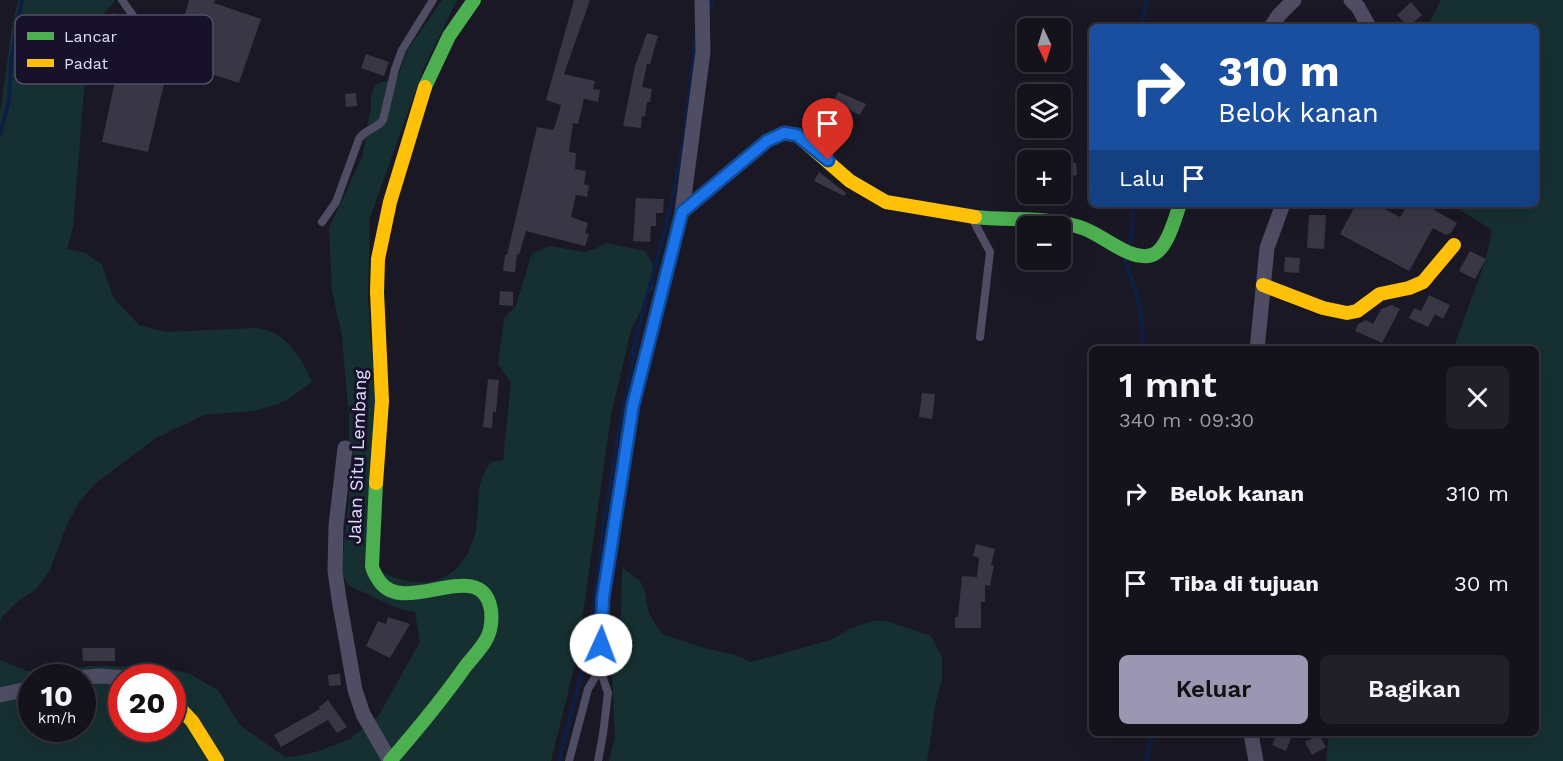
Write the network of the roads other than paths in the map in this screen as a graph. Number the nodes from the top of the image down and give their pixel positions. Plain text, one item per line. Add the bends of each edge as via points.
1 (122, 0) edge
2 (434, 0) edge
3 (474, 0) edge
4 (702, 0) edge
5 (1294, 0) edge
6 (1351, 0) edge
7 (133, 15) edge
8 (1273, 24) edge
9 (1367, 24) edge
10 (1179, 207) edge
11 (1282, 207) edge
12 (682, 212) junction
13 (971, 216) junction
14 (322, 222) dead end
15 (1454, 245) dead end
16 (1263, 285) junction
17 (980, 337) dead end
18 (1257, 346) edge
19 (345, 448) dead end
20 (600, 669) junction
21 (18, 691) edge
22 (0, 695) edge
23 (186, 712) edge
24 (1251, 736) edge
25 (217, 761) edge
26 (390, 761) edge
27 (568, 761) edge
28 (598, 761) edge
29 (1256, 761) edge

1 - 7 lane
2 - 14 lane via 402,50 383,120 359,139 336,202
3 - 26 street, Jalan Situ Lembang via 439,52 385,216 377,272 382,414 372,569 380,585 389,591 419,594 457,585 476,587 486,596 491,627 435,709
4 - 12 street via 703,52
5 - 8 street
6 - 9 street
10 - 13 street via 1163,246 1149,256 1133,255 1078,226
11 - 16 street via 1267,248
12 - 13 street via 767,141 788,133 797,135 858,187 886,202
12 - 20 lane via 633,405 603,598
13 - 17 lane via 990,252
15 - 16 street via 1423,282 1380,294 1347,314
16 - 18 street
19 - 26 street via 336,526 339,599 355,690 363,714
20 - 27 lane via 588,689
20 - 28 lane via 608,693
21 - 22 street
23 - 25 street
24 - 29 street

